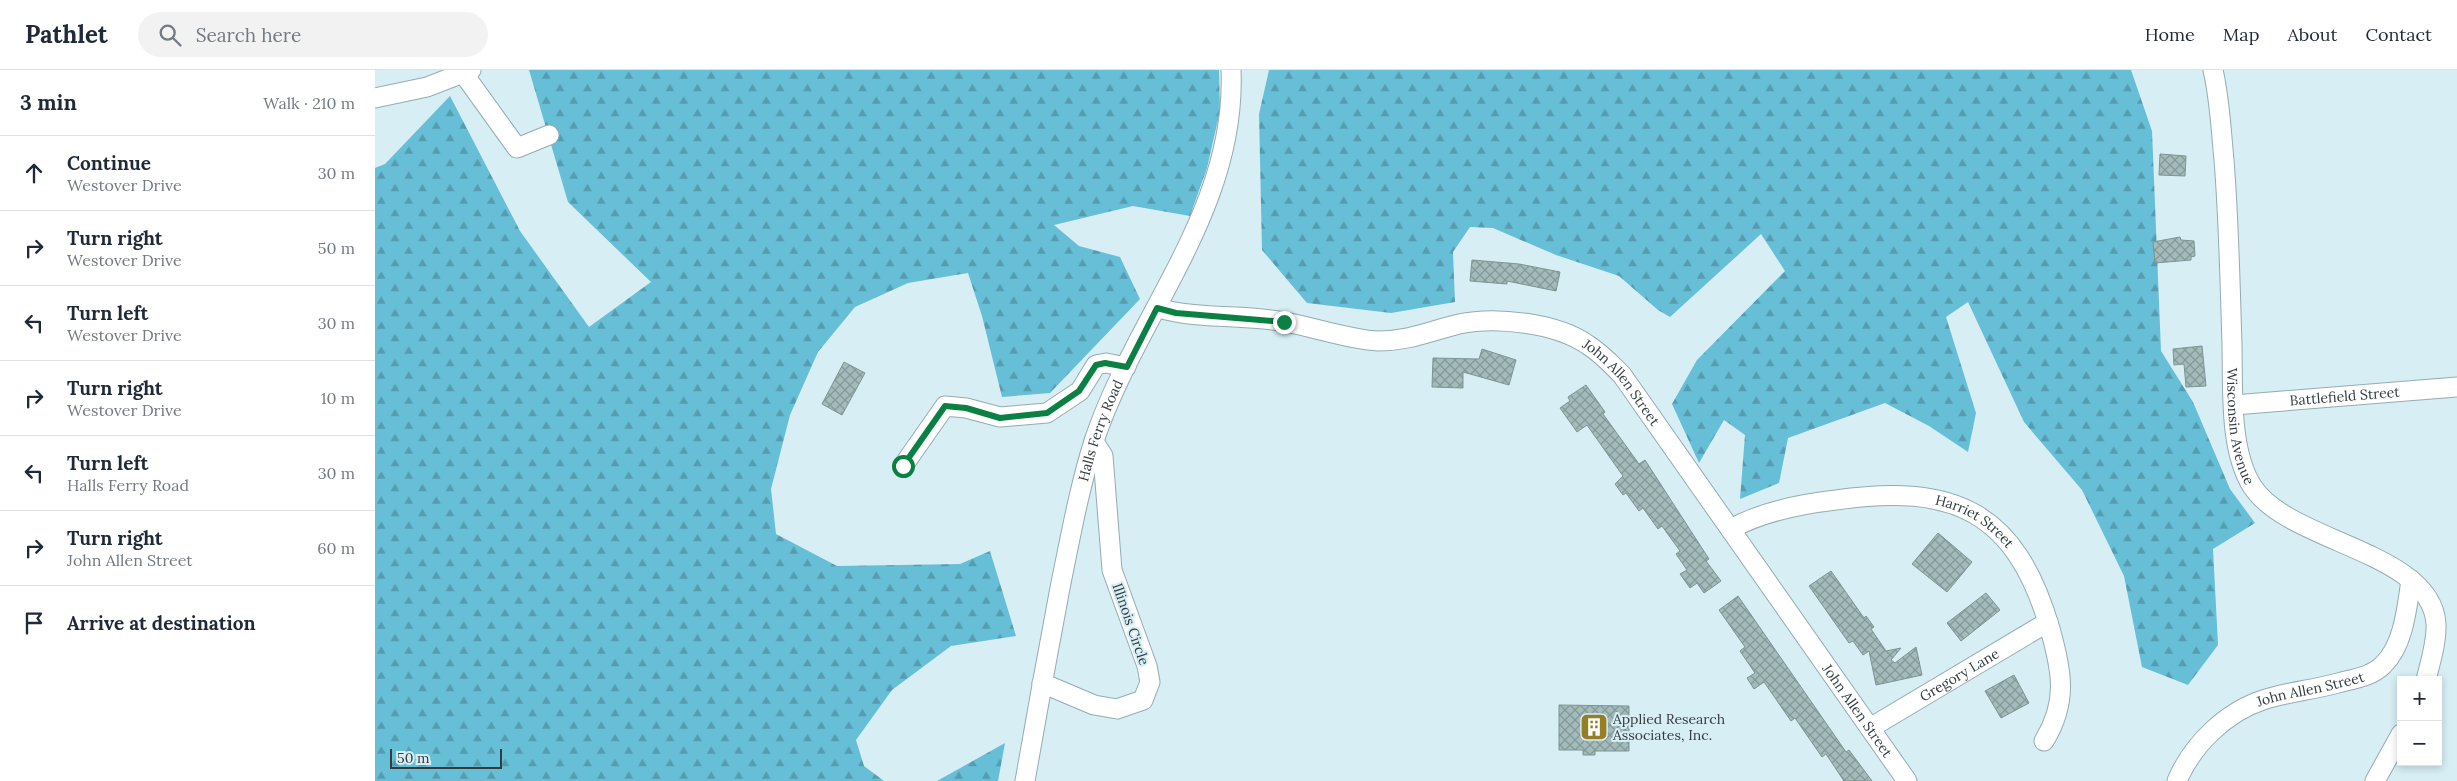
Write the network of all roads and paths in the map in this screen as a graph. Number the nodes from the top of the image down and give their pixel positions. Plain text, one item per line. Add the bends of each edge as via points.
1 (1231, 70) edge
2 (2213, 70) edge
3 (467, 72) edge
4 (375, 98) edge
5 (549, 135) dead end
6 (1157, 308) junction
7 (1127, 367) junction
8 (2457, 387) edge
9 (2234, 406) junction
10 (1094, 442) junction
11 (903, 466) dead end
12 (1731, 530) junction
13 (2411, 580) junction
14 (2048, 622) junction
15 (2427, 676) edge
16 (1042, 683) junction
17 (1870, 728) junction
18 (2044, 741) dead end
19 (2397, 741) edge
20 (1025, 781) edge
21 (1907, 781) edge
22 (2177, 781) edge
23 (2375, 781) edge

1 - 6 street, Halls Ferry Road via 1226,139 1211,193 1198,227
2 - 9 street, Wisconsin Avenue via 2227,198
3 - 4 street via 427,87
3 - 5 street via 517,148
6 - 7 street, Halls Ferry Road
6 - 12 street, John Allen Street via 1176,313 1284,322 1375,340 1403,340 1460,324 1485,321 1509,322 1564,333 1587,344 1621,375
7 - 10 street, Halls Ferry Road
7 - 11 street via 1105,363 1096,365 1079,391 1047,413 1000,418 966,408 945,406
8 - 9 street, Battlefield Street
9 - 13 street, Wisconsin Avenue via 2237,445 2253,487 2274,507 2299,523
10 - 16 street, Halls Ferry Road via 1073,524
10 - 16 street, Illinois Circle via 1103,456 1112,570 1150,682 1143,700 1117,709 1094,705
12 - 14 street, Harriet Street via 1748,520 1824,501 1868,495 1897,494 1947,503 1984,519 2005,538 2031,576
12 - 17 street, John Allen Street
13 - 15 street, Wisconsin Avenue via 2425,592 2436,625
13 - 22 street, John Allen Street via 2397,644 2383,665 2369,675 2275,696 2241,710 2199,744
14 - 17 street, Gregory Lane
14 - 18 street, Harriet Street via 2061,673 2061,691 2058,712
16 - 20 street, Halls Ferry Road
17 - 21 street, John Allen Street
19 - 23 street

